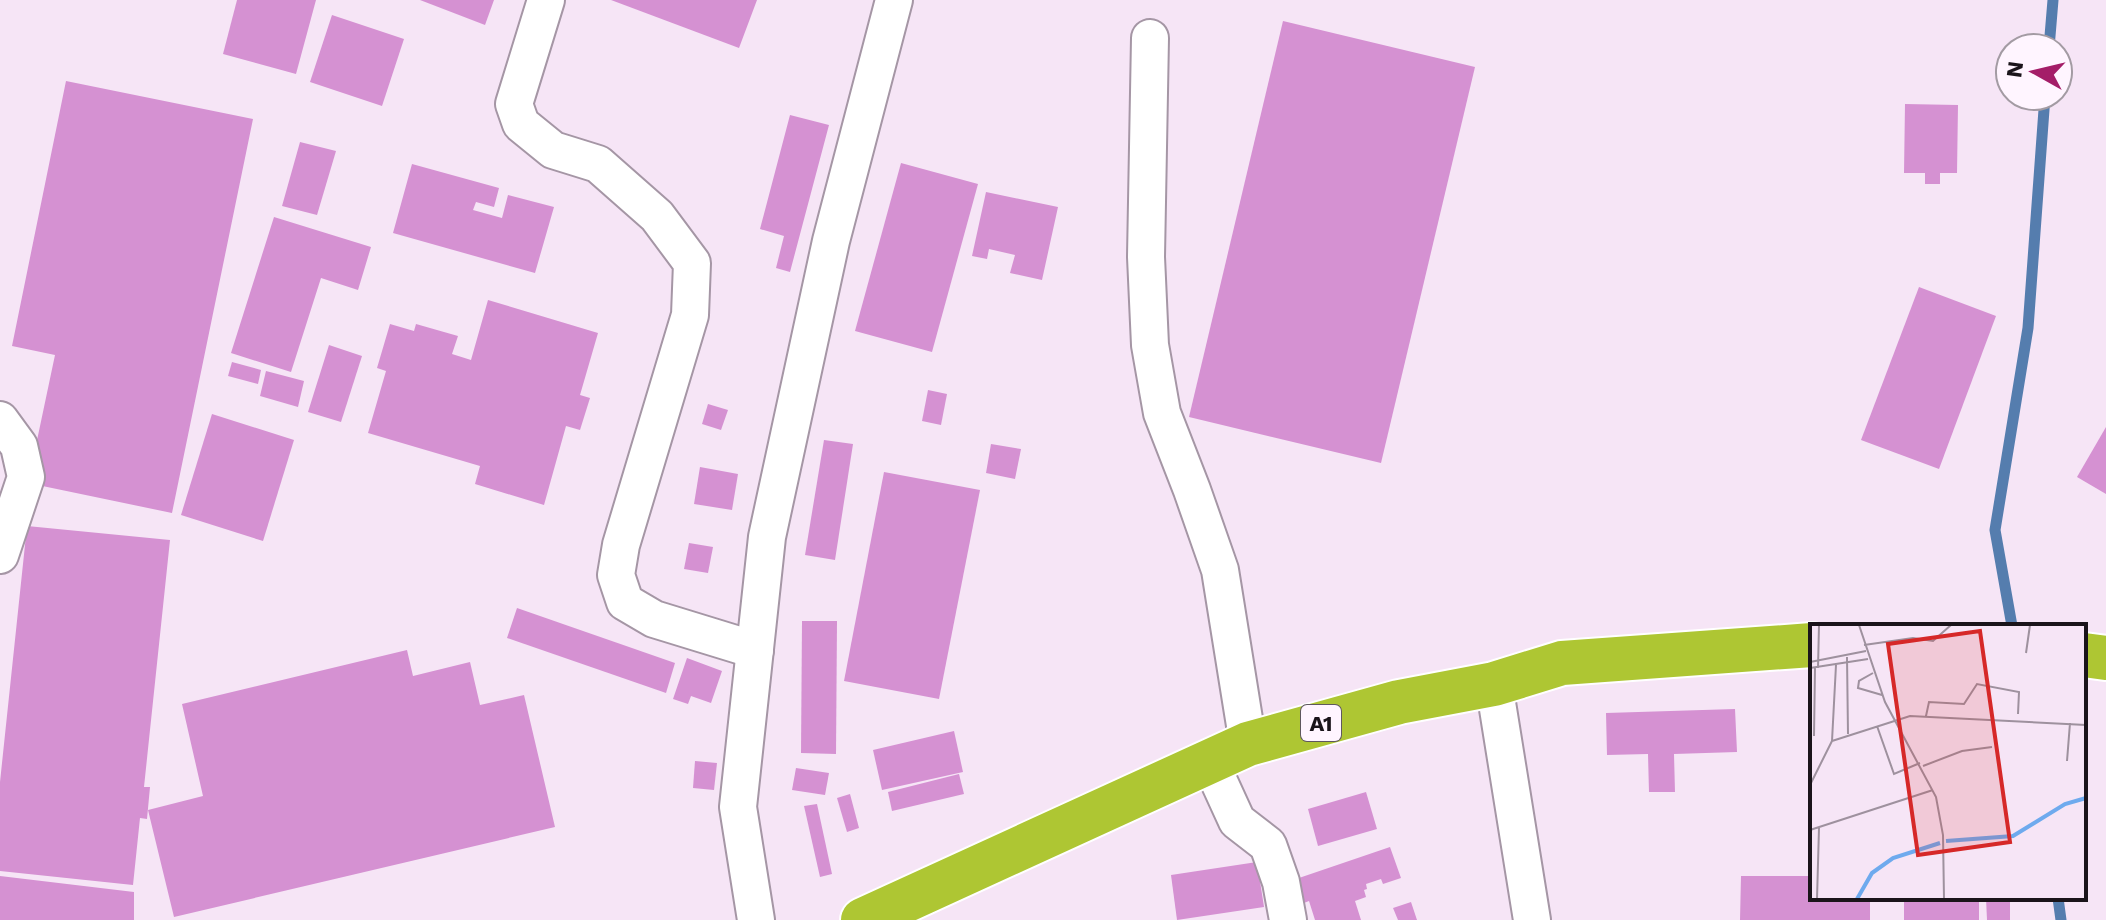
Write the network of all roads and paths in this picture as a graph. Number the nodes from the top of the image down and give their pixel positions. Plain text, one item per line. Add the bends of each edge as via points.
1 (546, 0) edge
2 (894, 0) edge
3 (1150, 38) dead end
4 (0, 420) edge
5 (0, 555) edge
6 (1810, 645) edge
7 (755, 650) junction
8 (2086, 655) edge
9 (2106, 658) edge
10 (1494, 684) junction
11 (1229, 753) junction
12 (756, 920) edge
13 (863, 920) edge
14 (1288, 920) edge
15 (1532, 920) edge

1 - 7 street via 514,104 521,124 553,150 598,164 657,216 692,263 690,315 616,575 625,602 654,619
2 - 7 street via 831,241 767,537
3 - 11 street via 1150,345 1162,413 1220,570
4 - 5 street via 19,446 26,477
6 - 10 highway, A1 via 1562,663
7 - 12 street via 738,807
8 - 9 highway
10 - 11 highway, A1 via 1399,702
10 - 15 street
11 - 13 highway, A1
11 - 14 street via 1237,821 1268,845

